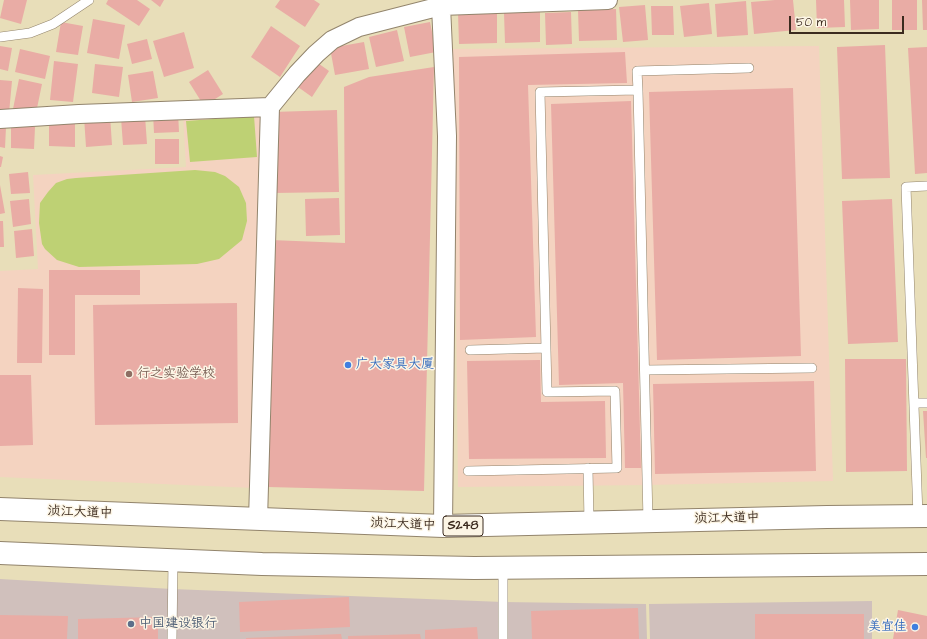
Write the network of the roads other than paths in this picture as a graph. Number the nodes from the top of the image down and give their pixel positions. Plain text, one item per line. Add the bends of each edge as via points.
1 (89, 0) edge
2 (608, 0) edge
3 (419, 6) edge
4 (441, 6) junction
5 (0, 38) edge
6 (749, 68) dead end
7 (638, 90) junction
8 (270, 107) junction
9 (0, 119) edge
10 (927, 186) edge
11 (546, 348) junction
12 (470, 350) dead end
13 (812, 368) dead end
14 (644, 370) junction
15 (914, 403) junction
16 (927, 403) edge
17 (588, 468) junction
18 (468, 471) dead end
19 (0, 510) edge
20 (922, 516) edge
21 (258, 520) junction
22 (648, 521) junction
23 (589, 523) junction
24 (443, 526) junction
25 (0, 553) edge
26 (172, 560) junction
27 (927, 564) edge
28 (503, 568) junction
29 (172, 639) edge
30 (503, 639) edge

1 - 5 lane via 54,24 30,34
2 - 4 street
3 - 4 street
3 - 8 street via 359,27 332,40 297,74
4 - 24 street via 447,136
6 - 7 lane via 637,71
7 - 11 lane via 540,92
7 - 14 lane
8 - 9 street
8 - 21 street
10 - 15 lane via 906,187
11 - 12 lane
11 - 17 lane via 548,392 615,391 617,468
13 - 14 lane
14 - 22 lane
15 - 16 lane
15 - 20 lane
17 - 18 lane
17 - 23 lane
19 - 21 main road, 浈江大道中 / S248
20 - 22 main road, 浈江大道中 / S248
21 - 24 main road, 浈江大道中 / S248
22 - 23 main road, 浈江大道中 / S248
23 - 24 main road, 浈江大道中 / S248
25 - 26 main road
26 - 28 main road
26 - 29 lane
27 - 28 main road
28 - 30 lane

